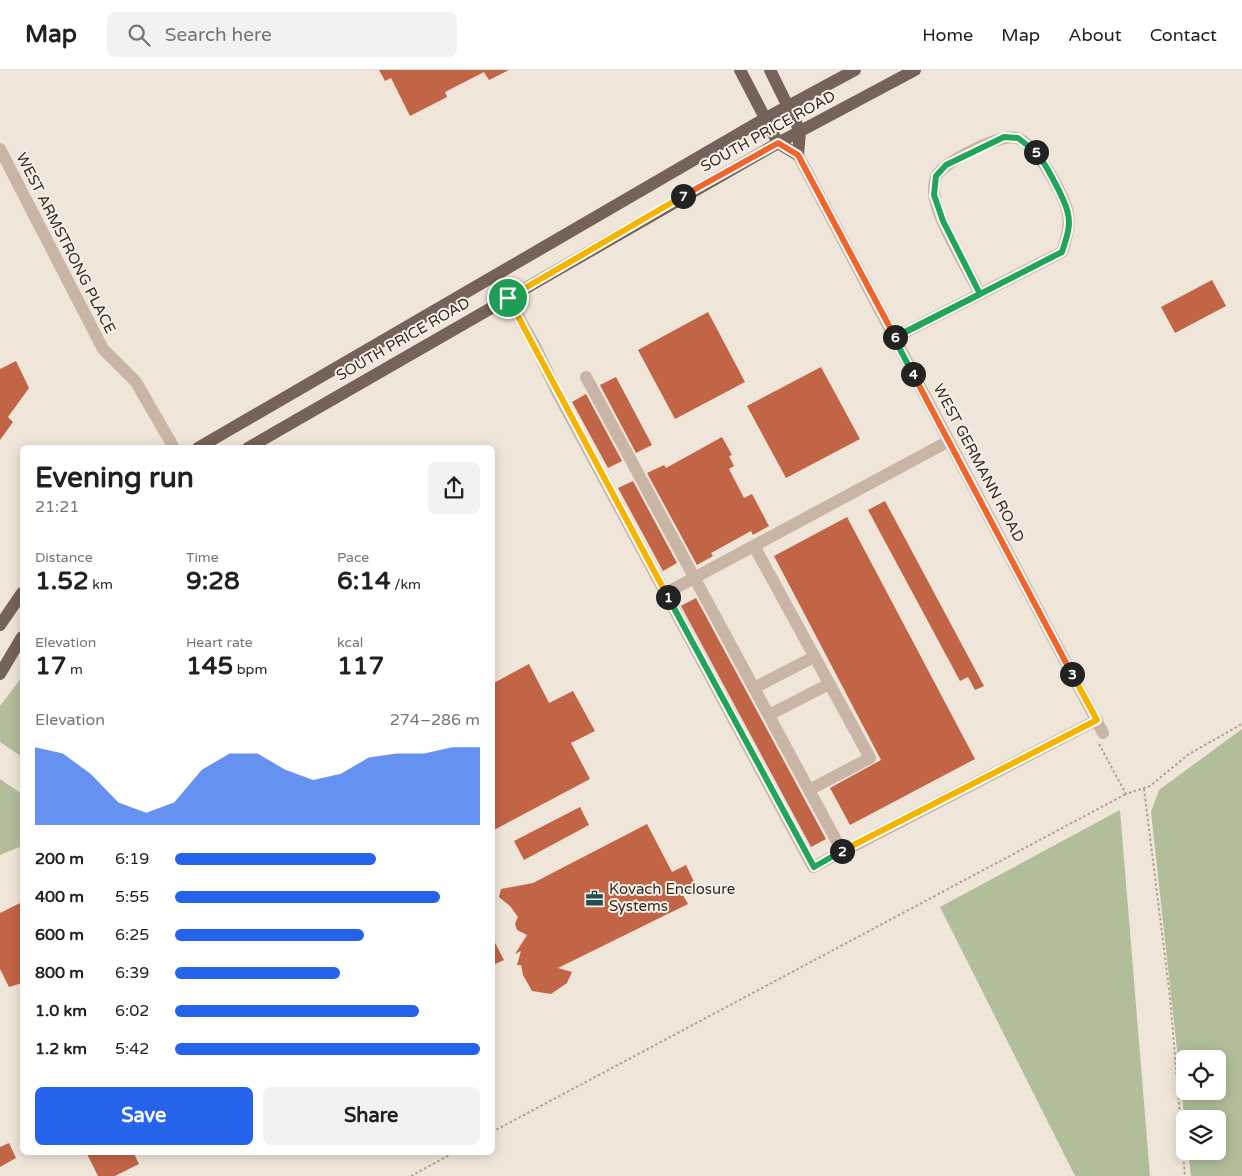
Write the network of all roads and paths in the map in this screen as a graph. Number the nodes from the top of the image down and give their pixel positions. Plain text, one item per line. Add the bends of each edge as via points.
1 (740, 70) edge
2 (770, 70) edge
3 (855, 70) edge
4 (915, 70) edge
5 (788, 106) junction
6 (766, 118) junction
7 (800, 131) junction
8 (778, 143) junction
9 (0, 149) edge
10 (798, 155) junction
11 (495, 276) junction
12 (980, 294) junction
13 (508, 298) junction
14 (894, 338) junction
15 (586, 377) dead end
16 (949, 441) junction
17 (172, 445) edge
18 (203, 445) edge
19 (253, 445) edge
20 (754, 546) junction
21 (695, 578) junction
22 (666, 593) junction
23 (20, 596) edge
24 (0, 625) edge
25 (20, 640) edge
26 (814, 657) junction
27 (0, 674) edge
28 (829, 684) junction
29 (754, 688) junction
30 (769, 715) junction
31 (1242, 724) edge
32 (1100, 726) junction
33 (1144, 789) junction
34 (809, 790) junction
35 (1126, 794) junction
36 (842, 851) junction
37 (495, 1130) edge
38 (449, 1155) edge
39 (410, 1176) edge
40 (1185, 1176) edge

1 - 6 main road
2 - 5 main road
3 - 5 main road, SOUTH PRICE ROAD
4 - 7 main road, SOUTH PRICE ROAD
5 - 6 main road, SOUTH PRICE ROAD
5 - 7 main road
6 - 8 main road
6 - 11 main road, SOUTH PRICE ROAD
7 - 8 main road, SOUTH PRICE ROAD
7 - 10 main road
8 - 10 main road
8 - 13 main road, SOUTH PRICE ROAD
9 - 17 street, WEST ARMSTRONG PLACE via 103,349 136,382
10 - 14 street, WEST GERMANN ROAD
11 - 13 street
11 - 18 main road, SOUTH PRICE ROAD
12 - 12 street via 1062,252 1068,234 1068,213 1042,159 1030,145 1018,138 1004,137 946,165 936,176 934,195 943,221
12 - 14 street
13 - 19 main road, SOUTH PRICE ROAD
13 - 22 street
14 - 16 street, WEST GERMANN ROAD
15 - 21 street
16 - 20 street
16 - 32 street, WEST GERMANN ROAD
20 - 21 street
20 - 26 street
21 - 22 street
21 - 29 street
22 - 36 street via 814,867
23 - 24 main road
25 - 27 main road
26 - 28 street
26 - 29 street
28 - 30 street
28 - 34 street via 870,758
29 - 30 street
30 - 34 street
31 - 33 path via 1189,754
32 - 35 path via 1097,739
32 - 36 street
33 - 35 path
33 - 40 path via 1170,997
34 - 36 street
35 - 37 path
38 - 39 path

